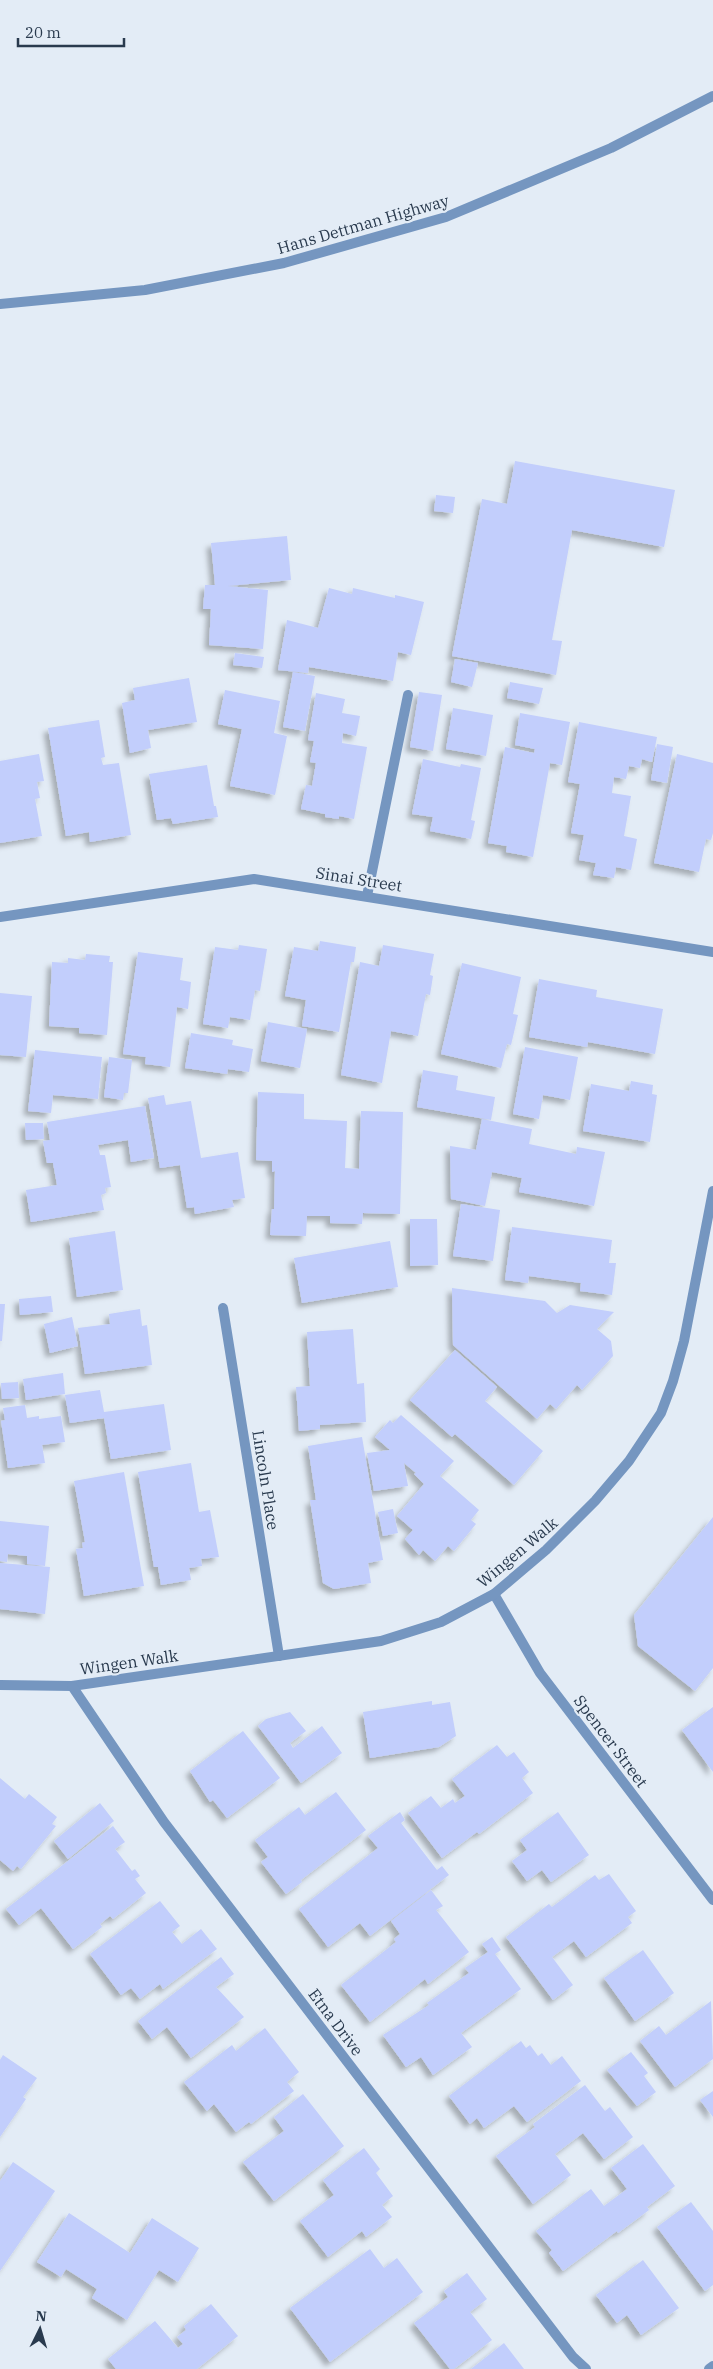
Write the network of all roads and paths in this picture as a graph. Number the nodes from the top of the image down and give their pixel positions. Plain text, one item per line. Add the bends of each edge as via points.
1 (713, 96) edge
2 (0, 304) edge
3 (408, 695) dead end
4 (367, 896) junction
5 (0, 917) edge
6 (713, 952) edge
7 (713, 1191) edge
8 (223, 1308) dead end
9 (494, 1594) junction
10 (279, 1656) junction
11 (0, 1685) edge
12 (72, 1686) junction
13 (713, 1900) edge
14 (713, 2366) edge
15 (586, 2369) edge
16 (709, 2369) edge

1 - 2 street, Hans Dettman Highway via 611,148 446,217 284,264 145,290
3 - 4 street
4 - 5 street, Sinai Street via 254,879
4 - 6 street, Sinai Street
7 - 9 street, Wingen Walk via 684,1341 661,1413 629,1461 595,1502
8 - 10 street, Lincoln Place
9 - 10 street, Wingen Walk via 441,1622 381,1641
9 - 13 street, Spencer Street via 540,1674
10 - 12 street, Wingen Walk
11 - 12 street, Wingen Walk
12 - 15 street, Etna Drive via 164,1822 573,2357
14 - 16 street

